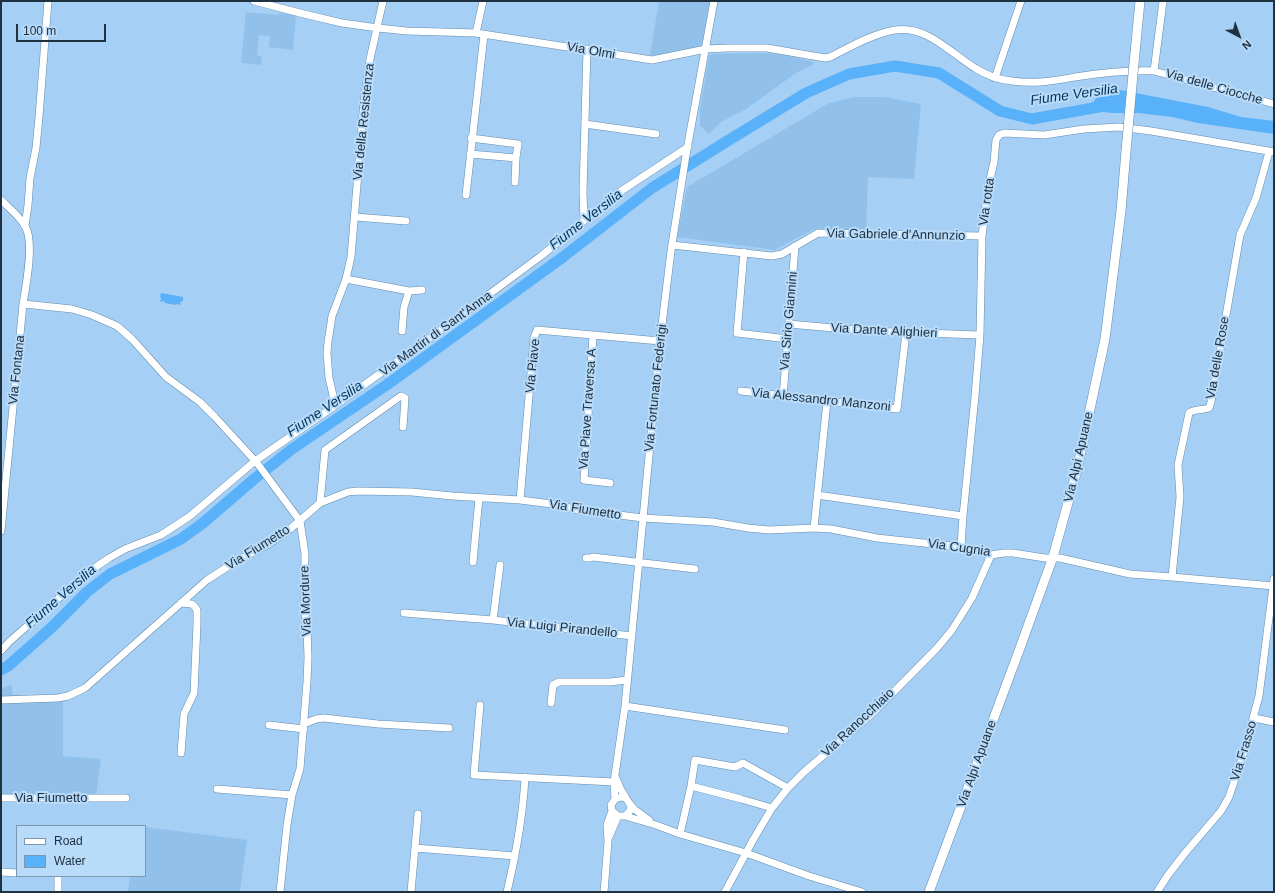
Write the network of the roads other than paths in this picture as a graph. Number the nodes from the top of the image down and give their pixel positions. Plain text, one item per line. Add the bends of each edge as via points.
1 (48, 1) edge
2 (254, 1) edge
3 (383, 1) edge
4 (483, 1) edge
5 (714, 1) edge
6 (1021, 1) edge
7 (1140, 1) edge
8 (1163, 1) edge
9 (378, 28) junction
10 (480, 34) junction
11 (587, 49) junction
12 (706, 49) junction
13 (1154, 71) junction
14 (996, 78) junction
15 (1274, 104) edge
16 (585, 124) junction
17 (656, 134) dead end
18 (472, 138) junction
19 (688, 147) junction
20 (1272, 152) edge
21 (470, 154) junction
22 (516, 158) junction
23 (515, 182) dead end
24 (466, 195) dead end
25 (1, 200) edge
26 (355, 217) junction
27 (584, 220) junction
28 (406, 221) dead end
29 (25, 226) junction
30 (982, 236) junction
31 (672, 245) junction
32 (795, 246) junction
33 (744, 252) junction
34 (346, 279) junction
35 (409, 290) junction
36 (422, 290) dead end
37 (23, 304) junction
38 (789, 324) junction
39 (402, 331) dead end
40 (906, 333) junction
41 (980, 335) junction
42 (593, 336) junction
43 (788, 339) junction
44 (660, 342) junction
45 (741, 391) dead end
46 (783, 396) junction
47 (827, 401) junction
48 (333, 408) junction
49 (403, 427) dead end
50 (256, 462) junction
51 (610, 483) dead end
52 (817, 495) junction
53 (480, 498) junction
54 (520, 500) junction
55 (320, 503) junction
56 (963, 516) junction
57 (643, 518) junction
58 (300, 521) junction
59 (814, 528) junction
60 (1, 531) edge
61 (961, 548) junction
62 (991, 555) junction
63 (1053, 557) junction
64 (586, 558) dead end
65 (473, 562) dead end
66 (639, 562) junction
67 (500, 566) dead end
68 (695, 569) dead end
69 (1172, 577) junction
70 (1274, 584) edge
71 (181, 603) junction
72 (404, 613) dead end
73 (493, 620) junction
74 (632, 636) junction
75 (1, 651) edge
76 (627, 680) junction
77 (1, 700) edge
78 (552, 703) dead end
79 (480, 705) dead end
80 (625, 706) junction
81 (1254, 718) junction
82 (1274, 722) edge
83 (269, 725) dead end
84 (304, 726) junction
85 (449, 728) dead end
86 (785, 730) dead end
87 (181, 753) dead end
88 (525, 777) junction
89 (614, 779) junction
90 (691, 786) junction
91 (788, 788) junction
92 (217, 789) dead end
93 (292, 796) junction
94 (1, 798) edge
95 (126, 798) dead end
96 (625, 798) junction
97 (615, 799) junction
98 (630, 804) junction
99 (772, 808) junction
100 (612, 811) junction
101 (418, 814) dead end
102 (622, 816) junction
103 (656, 825) junction
104 (680, 834) junction
105 (608, 841) junction
106 (415, 848) junction
107 (746, 853) junction
108 (515, 856) junction
109 (1, 872) edge
110 (16, 873) edge
111 (58, 877) edge
112 (58, 892) edge
113 (280, 892) edge
114 (411, 892) edge
115 (507, 892) edge
116 (604, 892) edge
117 (725, 892) edge
118 (861, 892) edge
119 (930, 892) edge
120 (1157, 892) edge

1 - 29 street via 36,148
2 - 9 street, Via Olmi via 342,23
3 - 9 street
4 - 10 street
5 - 12 street, Via Fortunato Federigi
6 - 14 street
7 - 63 main road, Via Alpi Apuane, bridge via 1121,211 1105,339 1077,470
8 - 13 street, Via delle Ciocche
9 - 10 street, Via Olmi
9 - 26 street, Via della Resistenza via 370,59 364,101
10 - 11 street, Via Olmi
10 - 18 street
11 - 12 street, Via Olmi via 652,60
11 - 16 street
12 - 14 street, Via delle Ciocche via 768,48 825,58 884,33 907,30 933,39 975,68
12 - 19 street, Via Fortunato Federigi
13 - 14 street, Via delle Ciocche via 1106,73 1036,83
13 - 15 street, Via delle Ciocche
16 - 17 street
16 - 27 street
18 - 21 street
18 - 22 street via 518,144
19 - 27 street, Via Martiri di Sant'Anna via 616,195
19 - 31 street, Via Fortunato Federigi
20 - 30 street, Via rotta via 1119,127 1044,135 1004,133 996,140
20 - 69 street, Via delle Rose via 1240,235 1211,402 1208,408 1189,413 1178,465 1180,497
21 - 22 street
21 - 24 street
22 - 23 street
25 - 29 street
26 - 28 street
26 - 34 street, Via della Resistenza via 352,252
27 - 48 street, Via Martiri di Sant'Anna via 488,296
29 - 37 street via 29,261
30 - 32 street, Via Gabriele d'Annunzio via 818,233
30 - 41 street, Via rotta
31 - 33 street, Via Gabriele d'Annunzio
31 - 44 street, Via Fortunato Federigi
32 - 33 street, Via Gabriele d'Annunzio via 782,254 772,256
32 - 38 street, Via Sirio Giannini
33 - 43 street via 737,334
34 - 35 street
34 - 48 street, Via della Resistenza via 332,316 328,342
35 - 36 street
35 - 39 street via 404,307
37 - 50 street via 72,308 117,326 166,377 200,402
37 - 60 street, Via Fontana
38 - 40 street, Via Dante Alighieri
38 - 43 street, Via Sirio Giannini
40 - 41 street, Via Dante Alighieri
40 - 47 street, Via Alessandro Manzoni via 897,409
41 - 56 street, Via rotta
42 - 44 street, Via Piave
42 - 51 street, Via Piave Traversa A via 584,480
42 - 54 street, Via Piave via 537,330 534,338
43 - 46 street, Via Sirio Giannini
44 - 57 street, Via Fortunato Federigi
45 - 46 street, Via Alessandro Manzoni
46 - 47 street, Via Alessandro Manzoni
47 - 52 street
48 - 50 street, Via Martiri di Sant'Anna
49 - 55 street via 405,398 402,396 325,450
50 - 58 street, Via Mordure
50 - 75 street, Via Martiri di Sant'Anna via 178,524 161,535 125,549 86,573
52 - 56 street
52 - 59 street
53 - 54 street, Via Fiumetto
53 - 55 street, Via Fiumetto via 370,490 348,492
53 - 65 street
54 - 57 street, Via Fiumetto
55 - 58 street, Via Fiumetto
56 - 61 street, Via rotta
57 - 59 street, Via Cugnia via 713,522 768,530
57 - 66 street, Via Fortunato Federigi
58 - 71 street, Via Fiumetto via 269,544 207,580
58 - 84 street, Via Mordure via 305,554 304,606 308,658
59 - 61 street, Via Cugnia
61 - 62 street, Via Cugnia
62 - 63 street, Via Cugnia via 1008,553
62 - 91 street, Via Ranocchiaio via 972,598 942,642 874,712
63 - 69 street, Via Cugnia via 1130,574
63 - 119 main road, Via Alpi Apuane
64 - 66 street via 593,556
66 - 68 street
66 - 74 street, Via Fortunato Federigi
67 - 73 street, Via Luigi Pirandello
69 - 70 street, Via Cugnia
70 - 81 street, Via Frasso
71 - 77 street, Via Fiumetto via 85,688 58,698
71 - 87 street via 192,604 195,607 197,624 194,693 184,714
72 - 73 street, Via Luigi Pirandello
73 - 74 street, Via Luigi Pirandello
74 - 76 street, Via Fortunato Federigi
76 - 78 street via 558,682 553,685
76 - 80 street, Via Fortunato Federigi
79 - 88 street via 474,775
80 - 86 street
80 - 89 street, Via Fortunato Federigi
81 - 82 street
81 - 120 street, Via Frasso via 1229,797 1221,811 1185,853
83 - 84 street
84 - 85 street via 316,719 324,718
84 - 93 street, Via Mordure via 300,769
88 - 89 street
88 - 108 street
89 - 96 street
89 - 97 street, Via Fortunato Federigi
90 - 91 street via 695,760 735,767 743,763
90 - 99 street
90 - 104 street
91 - 99 street, Via Ranocchiaio
92 - 93 street
93 - 113 street, Via Mordure
94 - 95 street, Via Fiumetto
96 - 97 street
96 - 98 street
97 - 100 street via 611,805
98 - 102 street via 630,811
98 - 103 street
99 - 107 street, Via Ranocchiaio
100 - 102 street
100 - 105 street via 607,825
101 - 106 street
102 - 103 street
102 - 105 street
103 - 104 street
104 - 107 street
105 - 116 street
106 - 108 street
106 - 114 street
107 - 117 street, Via Ranocchiaio
107 - 118 street
108 - 115 street
109 - 110 street
111 - 112 street

